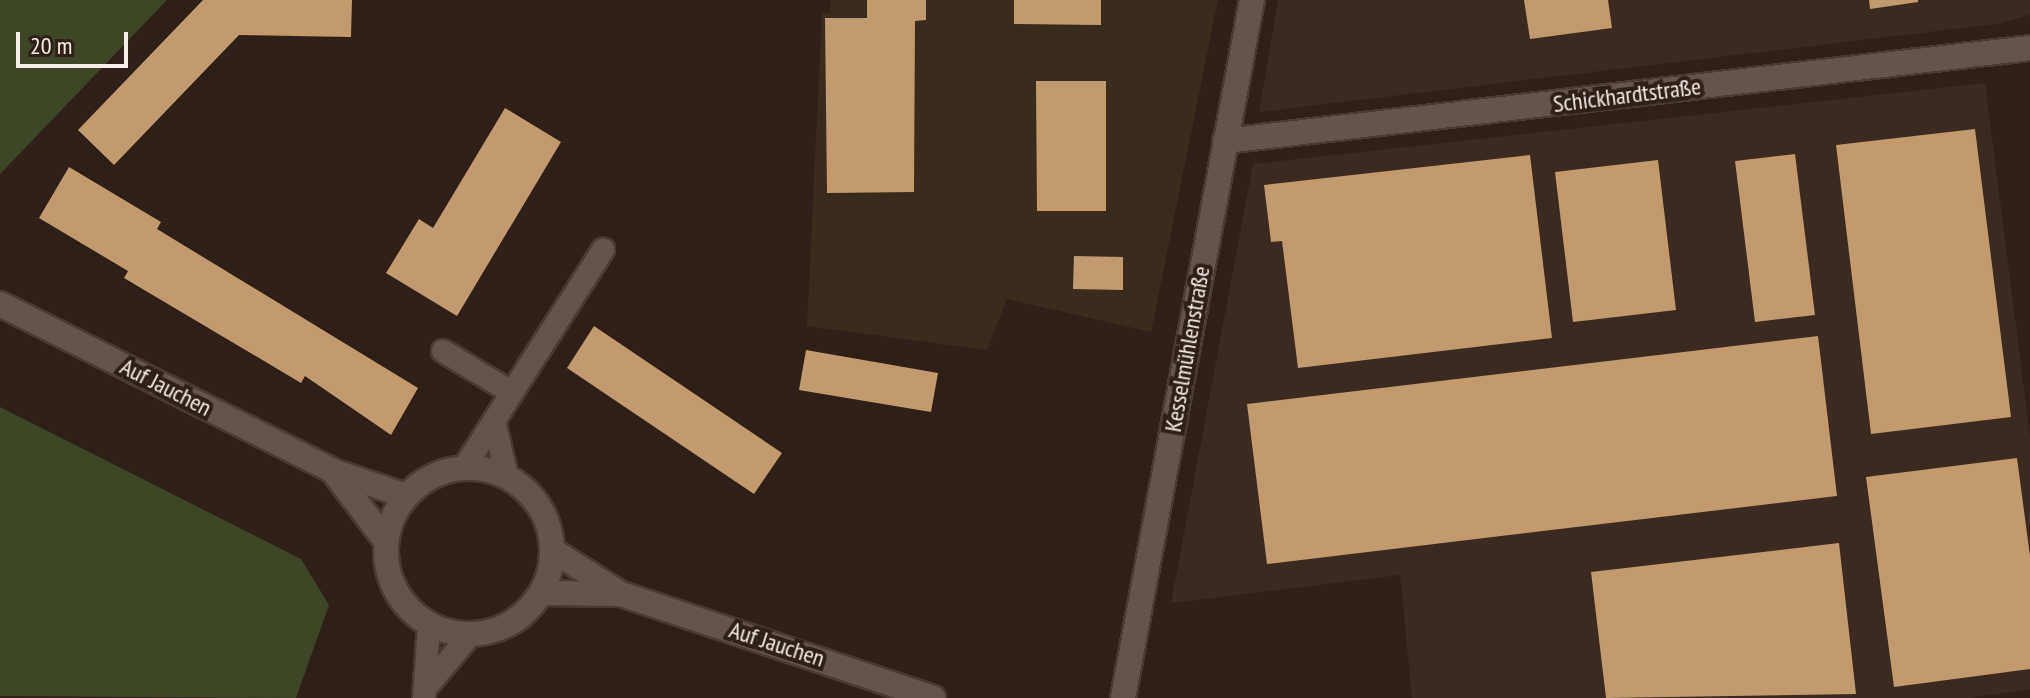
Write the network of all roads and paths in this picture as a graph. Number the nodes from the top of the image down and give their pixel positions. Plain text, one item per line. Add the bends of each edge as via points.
1 (1252, 0) edge
2 (2030, 48) edge
3 (1225, 141) junction
4 (603, 250) dead end
5 (0, 304) edge
6 (443, 351) dead end
7 (511, 392) junction
8 (494, 421) junction
9 (464, 468) junction
10 (333, 471) junction
11 (507, 477) junction
12 (406, 496) junction
13 (386, 541) junction
14 (552, 550) junction
15 (542, 593) junction
16 (621, 594) junction
17 (429, 625) junction
18 (470, 635) junction
19 (426, 691) edge
20 (933, 698) edge
21 (1123, 698) edge

1 - 3 main road, Kesselmühlenstraße
2 - 3 main road, Schickhardtstraße
3 - 21 main road, Kesselmühlenstraße
4 - 7 lane
5 - 10 main road, Auf Jauchen
6 - 7 lane
7 - 8 lane
8 - 9 lane
8 - 11 lane
9 - 11 main road
9 - 12 main road via 422,482
10 - 12 main road, Auf Jauchen
10 - 13 main road, Auf Jauchen
11 - 14 main road via 540,507
12 - 13 main road
13 - 17 main road via 395,589
14 - 15 main road
14 - 16 main road, Auf Jauchen
15 - 16 main road, Auf Jauchen
15 - 18 main road via 511,622
16 - 20 main road, Auf Jauchen
17 - 18 main road
17 - 19 lane
18 - 19 lane

